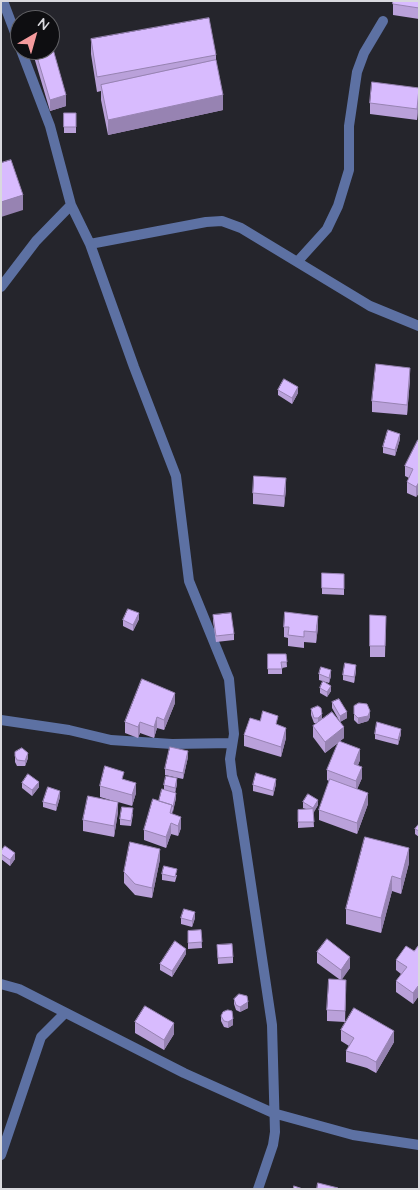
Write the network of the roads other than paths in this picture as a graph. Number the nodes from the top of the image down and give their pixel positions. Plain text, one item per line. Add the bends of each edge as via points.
1 (3, 1) edge
2 (10, 20) edge
3 (382, 20) dead end
4 (25, 60) edge
5 (71, 205) junction
6 (90, 244) junction
7 (298, 262) junction
8 (1, 287) edge
9 (419, 326) edge
10 (1, 720) edge
11 (232, 742) junction
12 (1, 984) edge
13 (64, 1014) junction
14 (273, 1114) junction
15 (419, 1145) edge
16 (1, 1155) edge
17 (258, 1189) edge

1 - 2 street
3 - 7 street via 357,72 345,187 327,229
4 - 5 street via 50,126
5 - 6 street
5 - 8 street via 36,241
6 - 7 street via 222,221 241,228
6 - 11 street via 176,476 188,580 229,679
7 - 9 street via 370,306
10 - 11 street via 111,740 172,744
11 - 14 street via 232,776 237,791 272,1025
12 - 13 street via 19,989
13 - 14 street
13 - 16 street via 41,1037
14 - 15 street via 353,1135
14 - 17 street via 274,1145

